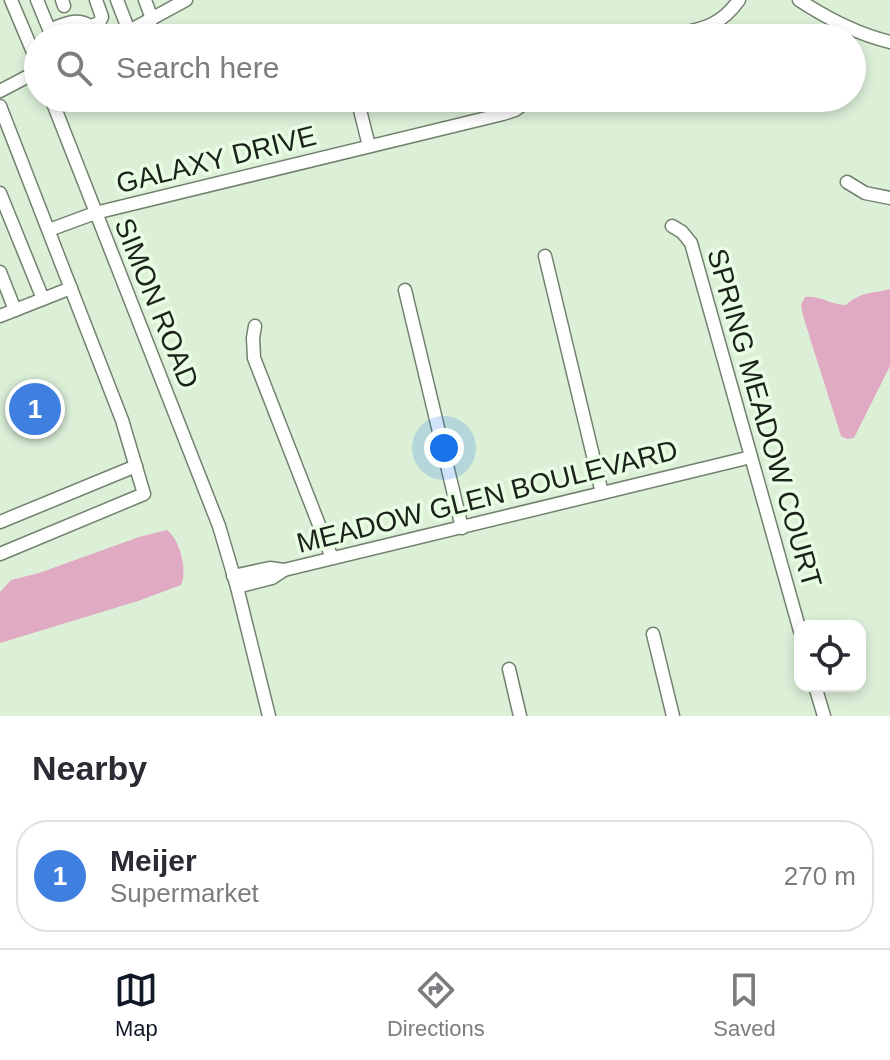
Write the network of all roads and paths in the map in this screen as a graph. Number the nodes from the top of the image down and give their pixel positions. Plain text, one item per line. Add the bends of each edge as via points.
1 (11, 0) edge
2 (37, 0) edge
3 (96, 0) edge
4 (117, 0) edge
5 (145, 0) edge
6 (186, 0) edge
7 (739, 0) edge
8 (799, 0) edge
9 (152, 19) junction
10 (47, 24) edge
11 (96, 24) edge
12 (126, 24) edge
13 (142, 24) edge
14 (714, 24) edge
15 (840, 24) edge
16 (24, 31) edge
17 (866, 34) edge
18 (890, 42) edge
19 (24, 78) edge
20 (0, 91) edge
21 (0, 106) edge
22 (56, 112) edge
23 (360, 112) edge
24 (509, 112) edge
25 (369, 146) junction
26 (847, 182) dead end
27 (0, 193) edge
28 (890, 198) edge
29 (95, 213) junction
30 (672, 226) dead end
31 (49, 230) junction
32 (545, 256) dead end
33 (0, 272) edge
34 (71, 288) junction
35 (405, 290) dead end
36 (43, 299) junction
37 (15, 310) junction
38 (0, 316) edge
39 (255, 326) dead end
40 (751, 457) junction
41 (136, 466) junction
42 (602, 493) junction
43 (0, 522) edge
44 (462, 528) junction
45 (0, 554) edge
46 (332, 558) junction
47 (235, 581) junction
48 (797, 620) edge
49 (653, 634) dead end
50 (509, 669) dead end
51 (817, 692) edge
52 (269, 716) edge
53 (520, 716) edge
54 (673, 716) edge
55 (824, 716) edge

1 - 16 street
2 - 10 street
3 - 11 street via 102,17
4 - 12 street
5 - 9 street
6 - 9 street
7 - 14 street
8 - 15 street
9 - 13 street
17 - 18 street
19 - 20 street
21 - 31 street
22 - 29 street, SIMON ROAD
23 - 25 street
24 - 25 street, GALAXY DRIVE
25 - 29 street, GALAXY DRIVE
26 - 28 street via 865,193
27 - 36 street
29 - 31 street, GALAXY DRIVE
29 - 47 street, SIMON ROAD via 219,526
30 - 40 street, SPRING MEADOW COURT via 691,243
31 - 34 street
32 - 42 street
33 - 37 street
34 - 36 street
34 - 41 street
35 - 44 street
36 - 37 street
37 - 38 street
39 - 46 street via 254,358
40 - 42 street, MEADOW GLEN BOULEVARD
40 - 48 street, SPRING MEADOW COURT
41 - 43 street
41 - 45 street via 144,494
42 - 44 street, MEADOW GLEN BOULEVARD
44 - 46 street, MEADOW GLEN BOULEVARD
46 - 47 street, MEADOW GLEN BOULEVARD via 272,578
47 - 52 street, SIMON ROAD
49 - 54 street
50 - 53 street
51 - 55 street

